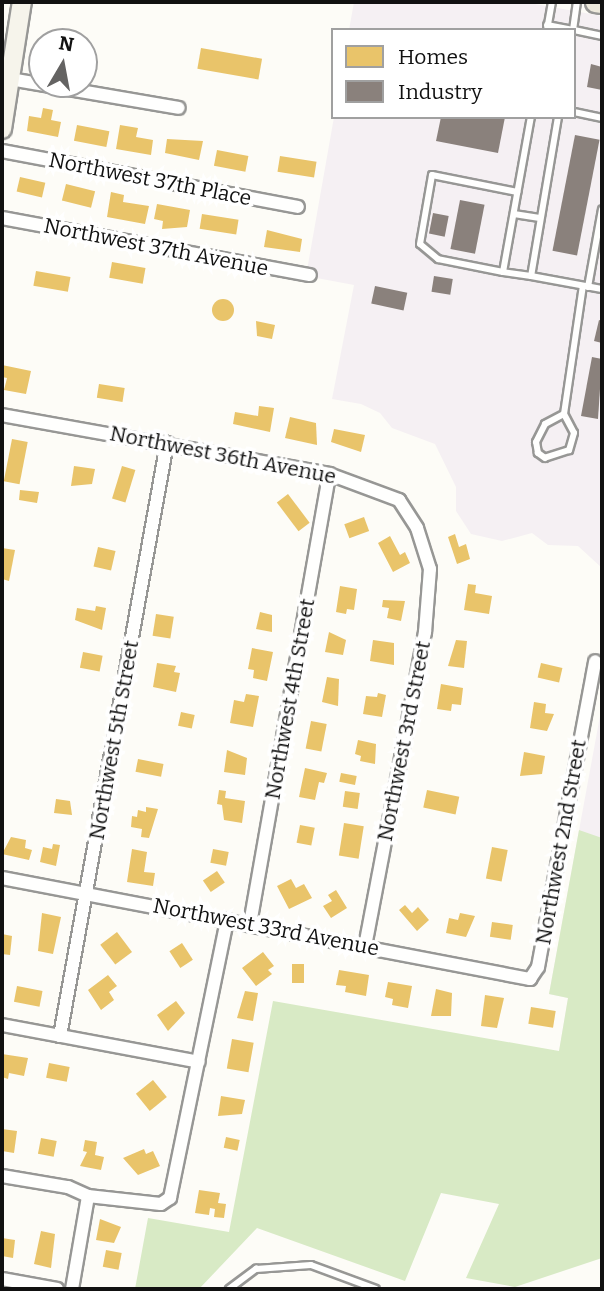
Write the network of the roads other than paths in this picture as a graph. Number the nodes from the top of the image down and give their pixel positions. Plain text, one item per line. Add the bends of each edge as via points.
1 (22, 2) edge
2 (552, 2) edge
3 (578, 2) edge
4 (595, 2) edge
5 (602, 3) edge
6 (547, 27) edge
7 (573, 28) edge
8 (576, 31) edge
9 (602, 36) edge
10 (10, 79) junction
11 (179, 108) dead end
12 (576, 112) edge
13 (602, 118) edge
14 (531, 119) edge
15 (558, 119) edge
16 (2, 129) edge
17 (2, 151) edge
18 (517, 192) junction
19 (298, 207) dead end
20 (602, 209) edge
21 (514, 214) junction
22 (2, 218) edge
23 (540, 218) junction
24 (503, 272) junction
25 (310, 275) dead end
26 (531, 276) junction
27 (585, 286) junction
28 (602, 289) edge
29 (564, 414) junction
30 (2, 415) edge
31 (167, 443) junction
32 (329, 474) junction
33 (420, 537) joint
34 (595, 661) dead end
35 (2, 878) edge
36 (87, 892) junction
37 (227, 920) junction
38 (250, 924) junction
39 (365, 946) junction
40 (530, 979) joint
41 (2, 1025) edge
42 (60, 1036) junction
43 (199, 1062) junction
44 (2, 1176) edge
45 (88, 1196) junction
46 (2, 1279) edge
47 (57, 1289) edge
48 (72, 1289) edge
49 (229, 1289) edge
50 (376, 1289) edge

1 - 10 main road
2 - 6 lane
3 - 7 lane
4 - 5 main road
8 - 9 lane
10 - 11 street
10 - 16 main road
12 - 13 lane
14 - 18 lane
15 - 23 lane
17 - 19 street, Northwest 37th Place
18 - 21 lane
18 - 24 lane via 432,175 420,244 438,259
20 - 27 lane
21 - 23 lane
21 - 24 lane
22 - 25 street, Northwest 37th Avenue
23 - 26 lane
24 - 26 lane
26 - 27 lane
27 - 28 lane
27 - 29 lane
29 - 29 lane via 545,424 536,442 538,453 545,458 569,450 575,433
30 - 31 street, Northwest 36th Avenue
31 - 32 street, Northwest 36th Avenue
31 - 36 street, Northwest 5th Street
32 - 33 street, Northwest 36th Avenue via 399,500
32 - 38 street, Northwest 4th Street
33 - 39 street, Northwest 3rd Street via 430,569 425,632
34 - 40 street, Northwest 2nd Street via 538,967
35 - 36 street, Northwest 33rd Avenue
36 - 37 street, Northwest 33rd Avenue
36 - 42 street, Northwest 5th Street
37 - 38 street, Northwest 33rd Avenue
37 - 43 street
38 - 39 street, Northwest 33rd Avenue
39 - 40 street, Northwest 33rd Avenue
41 - 42 street
42 - 43 street
43 - 45 street via 170,1198 161,1204
44 - 45 street via 68,1187
45 - 48 street
46 - 47 street
49 - 50 lane via 256,1269 311,1265

